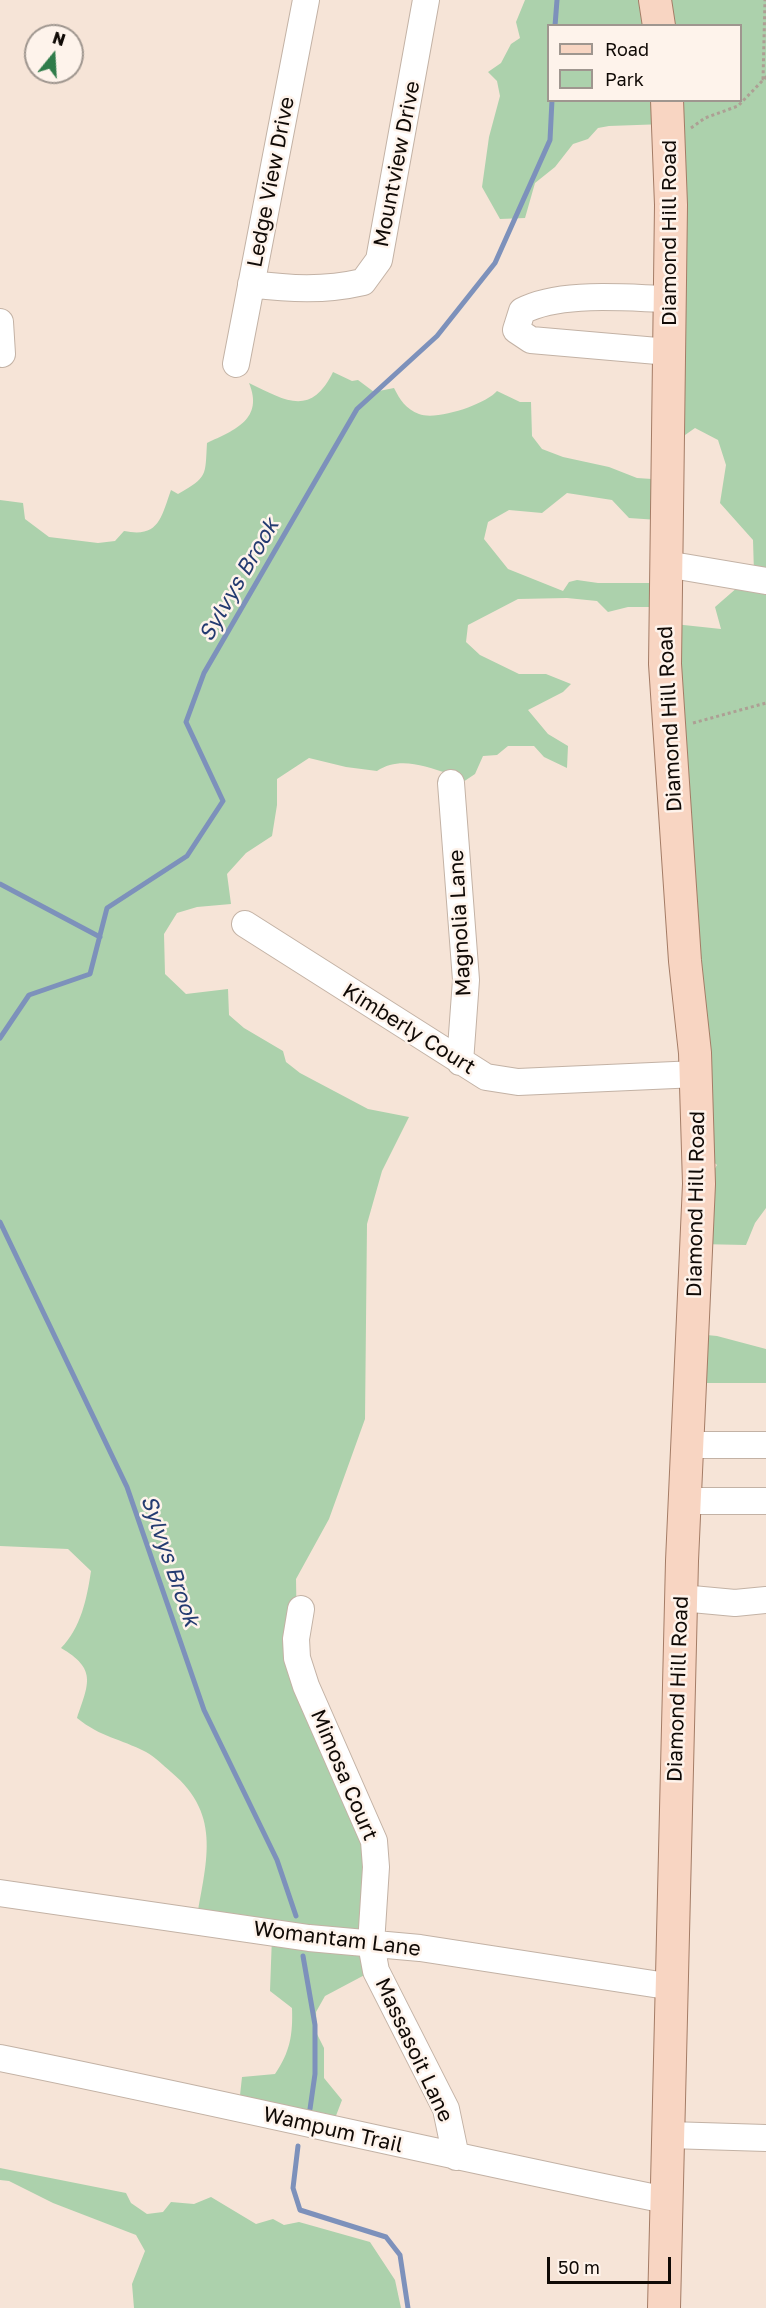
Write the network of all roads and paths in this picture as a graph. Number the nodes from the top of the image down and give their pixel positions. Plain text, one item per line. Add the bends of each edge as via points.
1 (306, 0) edge
2 (426, 0) edge
3 (655, 0) edge
4 (765, 0) edge
5 (659, 24) edge
6 (765, 78) edge
7 (667, 102) edge
8 (742, 102) edge
9 (742, 102) edge
10 (669, 145) junction
11 (251, 284) junction
12 (668, 299) junction
13 (0, 322) edge
14 (669, 352) junction
15 (2, 354) dead end
16 (236, 364) dead end
17 (666, 564) junction
18 (766, 581) edge
19 (766, 703) edge
20 (669, 730) junction
21 (451, 783) dead end
22 (245, 924) dead end
23 (460, 1062) junction
24 (697, 1074) junction
25 (688, 1445) junction
26 (766, 1445) edge
27 (686, 1501) junction
28 (766, 1501) edge
29 (681, 1598) junction
30 (766, 1600) edge
31 (301, 1609) dead end
32 (0, 1893) edge
33 (371, 1944) junction
34 (673, 1987) junction
35 (0, 2058) edge
36 (669, 2135) junction
37 (766, 2138) edge
38 (456, 2157) junction
39 (666, 2200) junction
40 (664, 2308) edge

1 - 11 street, Ledge View Drive
2 - 11 street, Mountview Drive via 379,260 363,282 335,289 293,290
3 - 5 main road
4 - 6 path
6 - 9 path
7 - 10 main road, Diamond Hill Road
8 - 10 path via 705,118
10 - 12 main road, Diamond Hill Road
11 - 16 street, Ledge View Drive
12 - 14 main road, Diamond Hill Road
12 - 14 street via 599,298 538,303 522,311 516,330 531,340
13 - 15 street
14 - 17 main road, Diamond Hill Road
17 - 18 street
17 - 20 main road, Diamond Hill Road
19 - 20 path
20 - 24 main road, Diamond Hill Road
21 - 23 street, Magnolia Lane via 466,980
22 - 23 street, Kimberly Court
23 - 24 street, Kimberly Court via 486,1077 518,1082
24 - 25 main road, Diamond Hill Road via 699,1184
25 - 26 street
25 - 27 main road, Diamond Hill Road
27 - 28 street
27 - 29 main road, Diamond Hill Road
29 - 30 street via 735,1603
29 - 34 main road, Diamond Hill Road
31 - 33 street, Mimosa Court via 296,1639 300,1668 374,1841
32 - 33 street, Womantam Lane
33 - 34 street, Womantam Lane
33 - 38 street, Massasoit Lane via 376,1971 446,2109
34 - 36 main road, Diamond Hill Road
35 - 38 street, Wampum Trail
36 - 37 street
36 - 39 main road, Diamond Hill Road
38 - 39 street, Wampum Trail
39 - 40 main road, Diamond Hill Road

